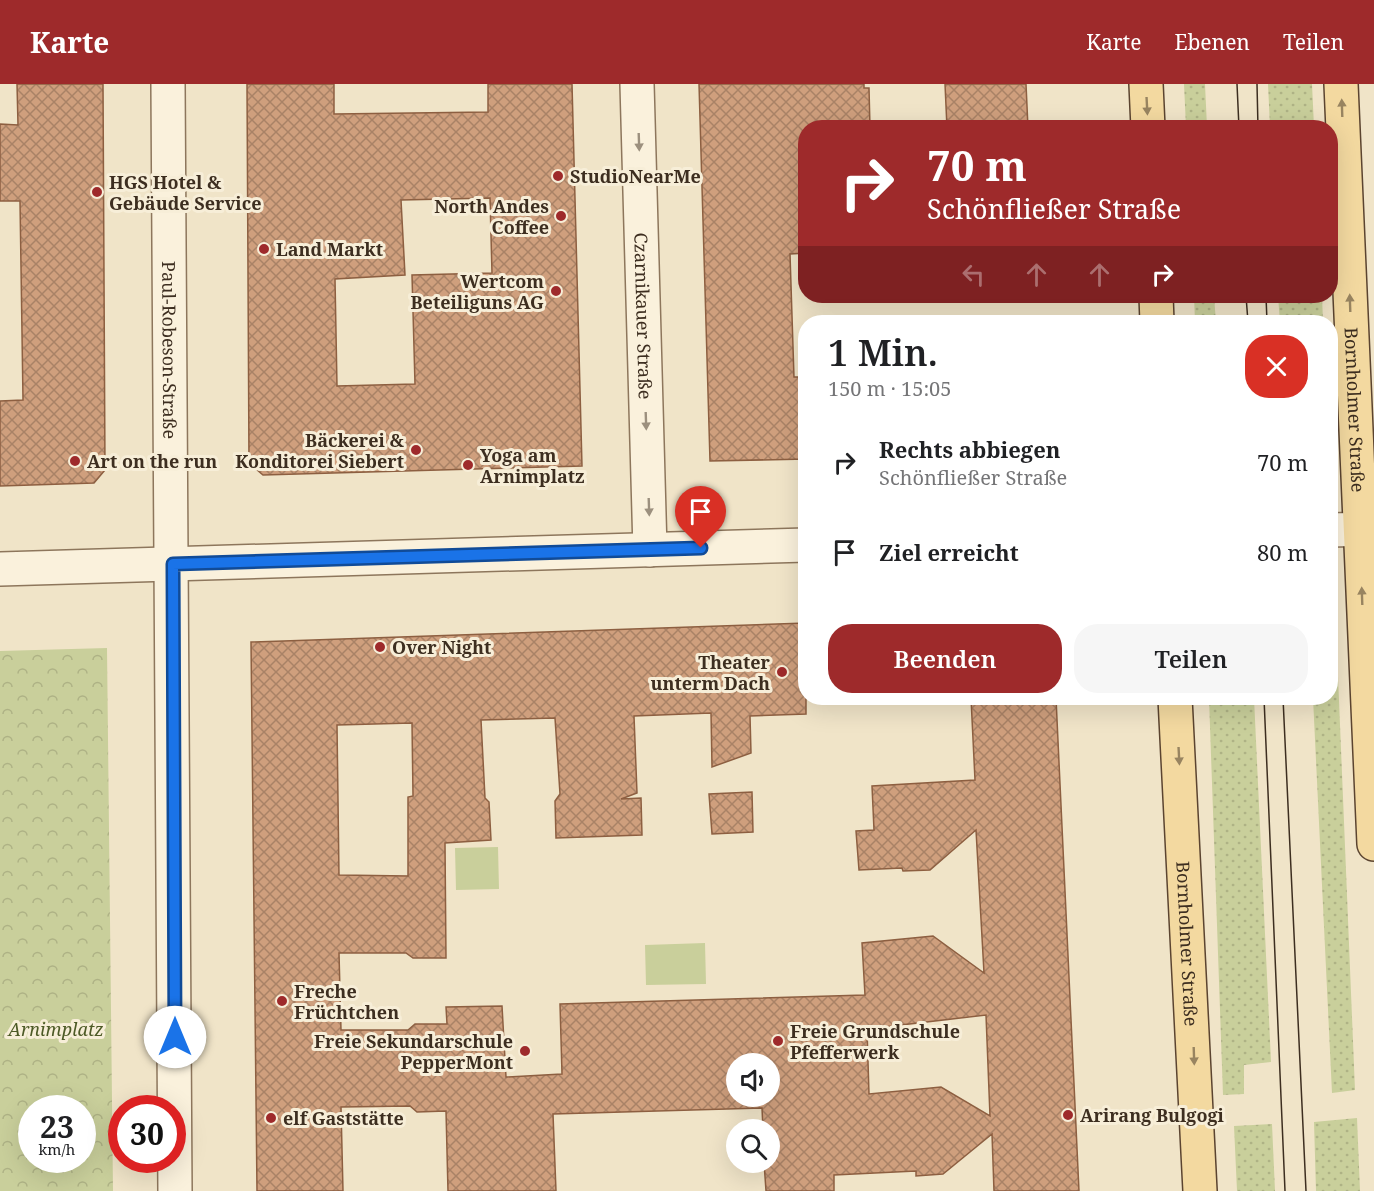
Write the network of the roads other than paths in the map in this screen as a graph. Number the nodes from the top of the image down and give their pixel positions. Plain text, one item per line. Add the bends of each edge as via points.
1 (168, 84) edge
2 (637, 84) edge
3 (1146, 84) edge
4 (1341, 84) edge
5 (1148, 120) edge
6 (1355, 529) edge
7 (798, 545) edge
8 (650, 550) junction
9 (173, 564) junction
10 (0, 569) edge
11 (1175, 705) edge
12 (1374, 844) edge
13 (175, 1191) edge
14 (1200, 1191) edge

1 - 9 street, Paul-Robeson-Straße
2 -> 8 street, Czarnikauer Straße
3 -> 5 main road
6 -> 4 main road, Bornholmer Straße
12 -> 6 main road, Bornholmer Straße
7 - 8 street
8 - 9 street
9 - 10 street
9 - 13 street, Paul-Robeson-Straße
11 -> 14 main road, Bornholmer Straße

